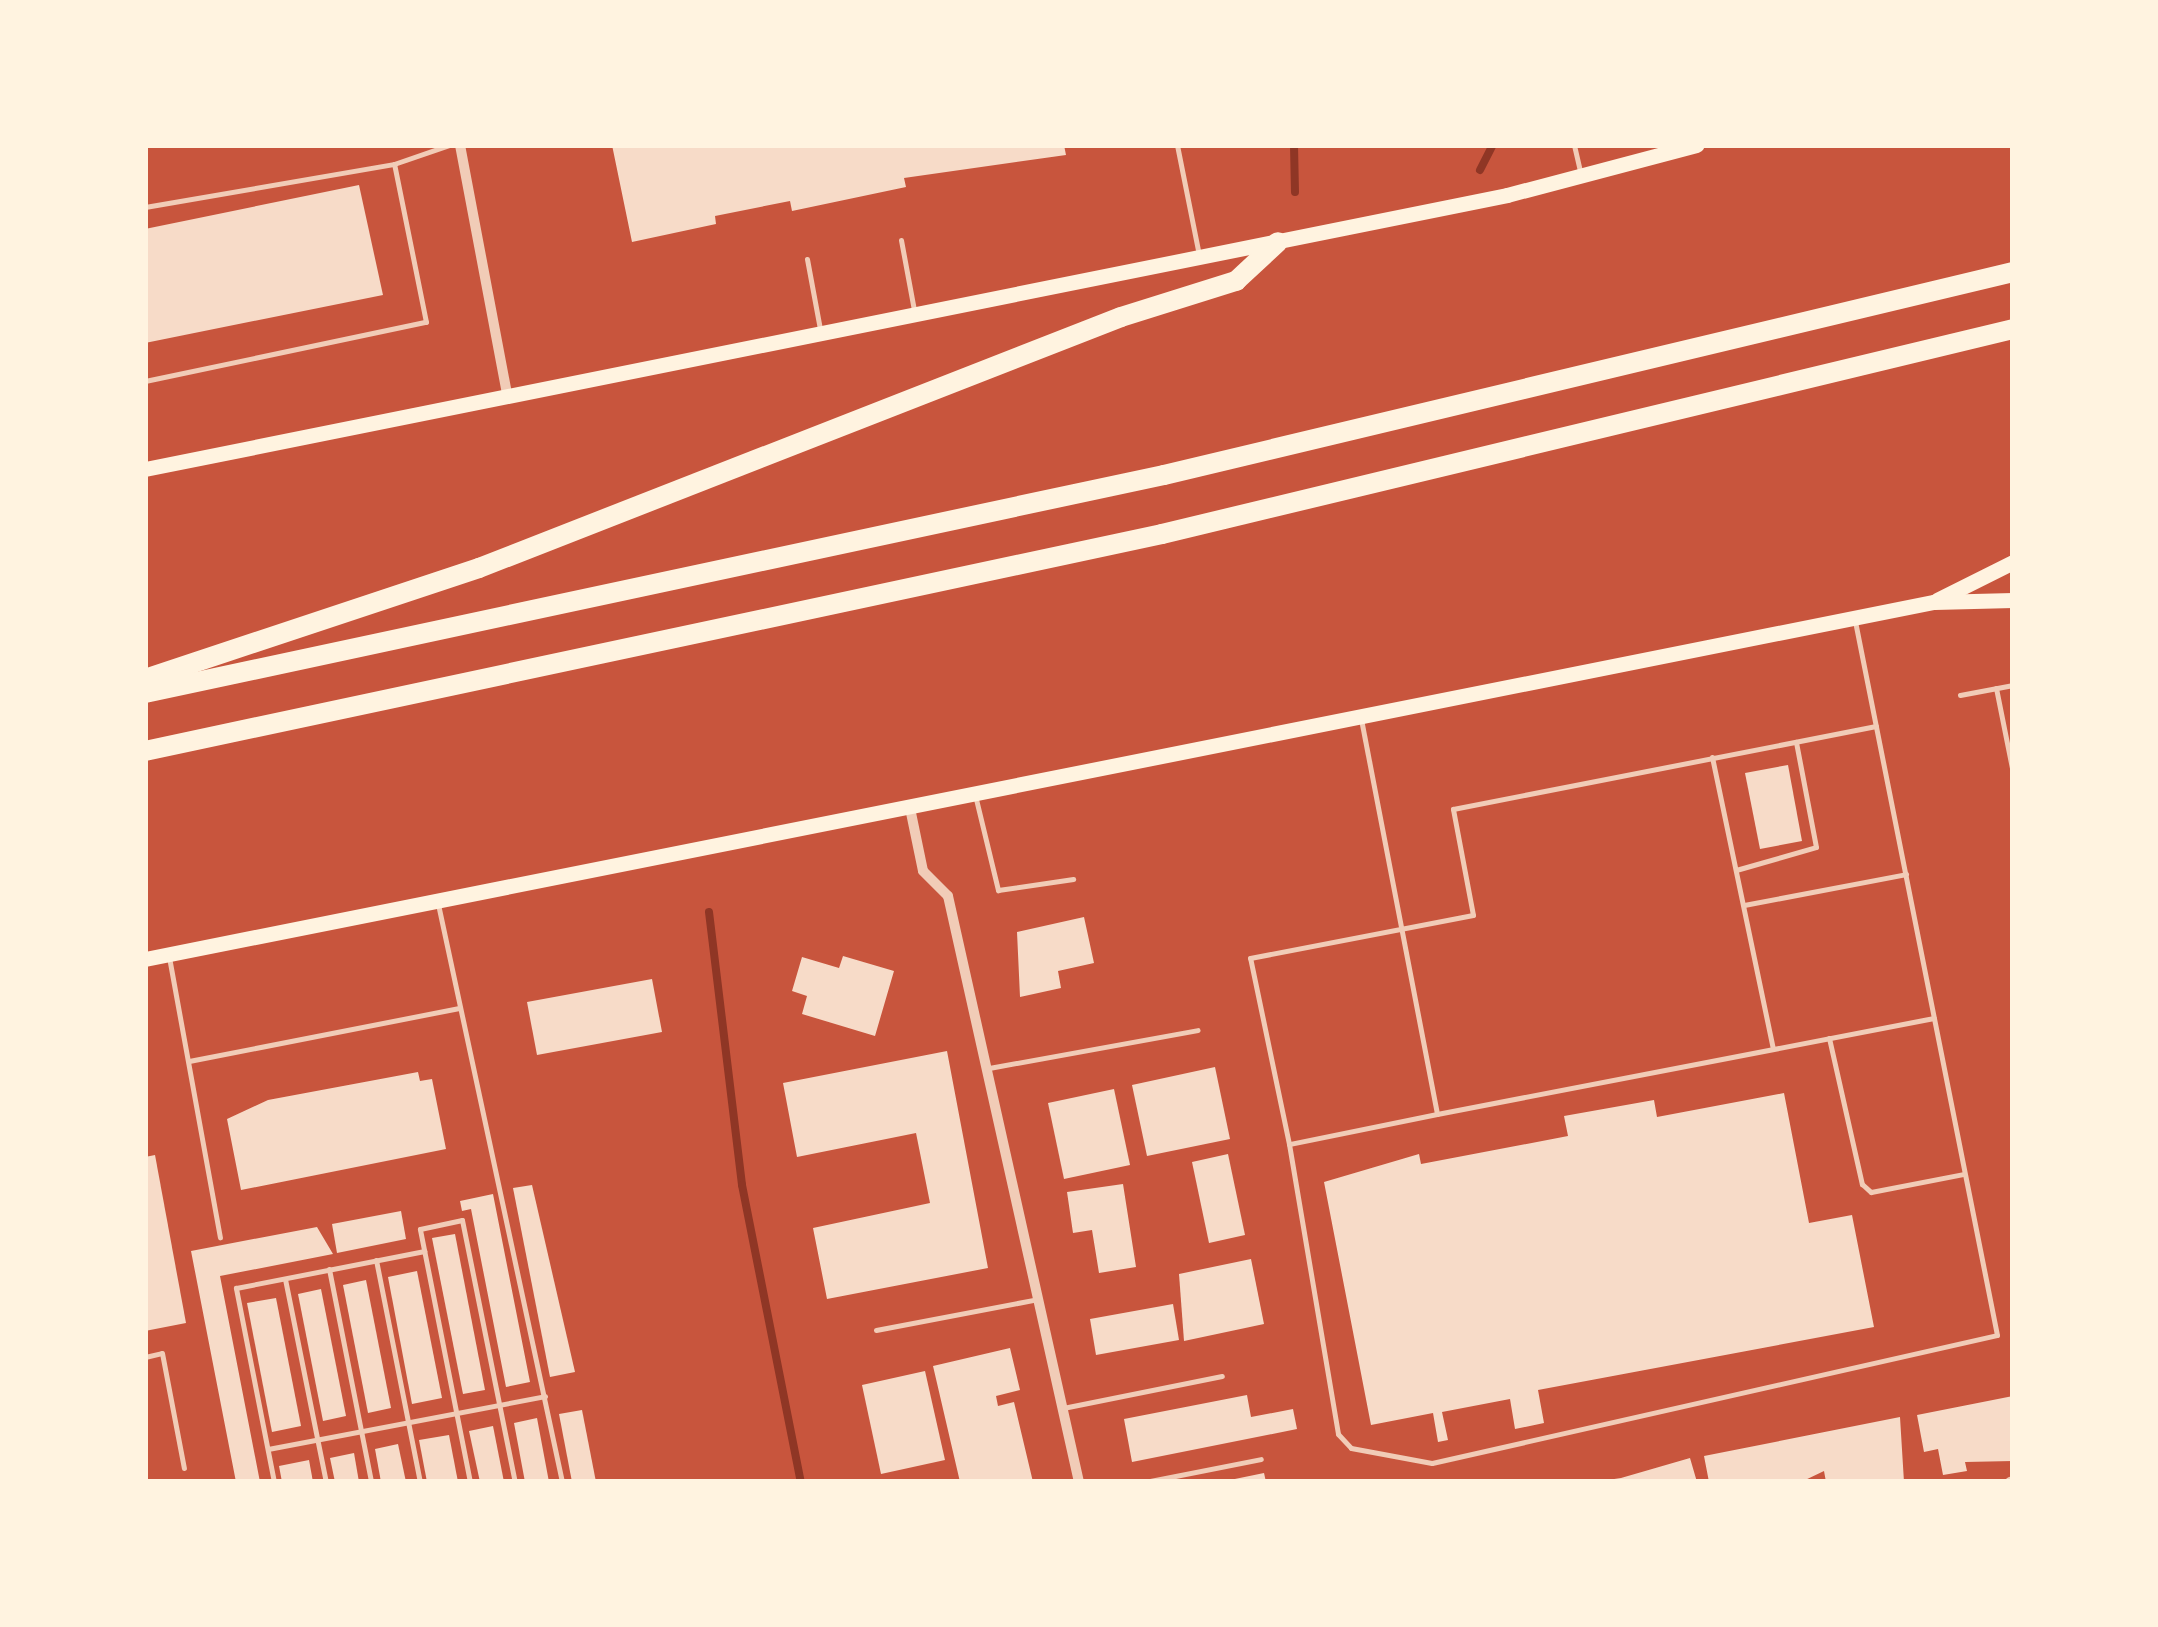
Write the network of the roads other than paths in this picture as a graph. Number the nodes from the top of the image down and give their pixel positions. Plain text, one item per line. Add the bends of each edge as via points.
1 (449, 145) edge
2 (460, 145) edge
3 (1177, 145) edge
4 (1574, 145) edge
5 (1696, 145) edge
6 (394, 164) junction
7 (1582, 178) junction
8 (145, 206) edge
9 (901, 240) dead end
10 (1278, 242) junction
11 (1200, 258) junction
12 (807, 259) dead end
13 (2013, 272) edge
14 (916, 318) junction
15 (2013, 328) edge
16 (822, 337) junction
17 (145, 381) edge
18 (508, 399) junction
19 (145, 469) edge
20 (2013, 562) edge
21 (2013, 600) edge
22 (1934, 602) junction
23 (1855, 618) junction
24 (145, 680) edge
25 (2013, 684) edge
26 (1996, 688) junction
27 (145, 694) edge
28 (1960, 695) dead end
29 (1361, 719) junction
30 (1876, 726) junction
31 (1796, 742) junction
32 (145, 751) edge
33 (1712, 757) junction
34 (2013, 773) edge
35 (976, 796) junction
36 (910, 808) junction
37 (1736, 870) junction
38 (1906, 874) junction
39 (1073, 878) dead end
40 (438, 901) junction
41 (1744, 905) junction
42 (1403, 928) junction
43 (168, 954) junction
44 (145, 959) edge
45 (458, 1008) junction
46 (1934, 1018) junction
47 (1198, 1030) dead end
48 (1829, 1038) junction
49 (1773, 1049) junction
50 (189, 1061) junction
51 (988, 1068) junction
52 (1437, 1114) junction
53 (1289, 1144) junction
54 (1965, 1174) junction
55 (220, 1237) dead end
56 (424, 1251) junction
57 (376, 1260) junction
58 (329, 1270) junction
59 (285, 1278) junction
60 (1039, 1299) junction
61 (876, 1330) dead end
62 (145, 1357) edge
63 (1222, 1376) dead end
64 (544, 1396) junction
65 (499, 1405) junction
66 (1063, 1408) junction
67 (456, 1413) junction
68 (408, 1422) junction
69 (361, 1431) junction
70 (317, 1440) junction
71 (268, 1450) junction
72 (1261, 1458) dead end
73 (184, 1468) dead end
74 (274, 1482) edge
75 (326, 1482) edge
76 (371, 1482) edge
77 (420, 1482) edge
78 (470, 1482) edge
79 (515, 1482) edge
80 (562, 1482) edge
81 (1079, 1482) edge
82 (1144, 1482) edge

1 - 6 lane
2 - 18 street
3 - 11 lane
4 - 7 lane
5 - 7 main road
6 - 8 lane
6 - 17 lane via 426,322
7 - 10 main road
9 - 14 lane
10 - 11 main road
10 - 24 highway via 1236,281 1120,317 479,568
11 - 14 main road
12 - 16 lane
13 - 27 highway via 1146,479
14 - 16 main road
15 - 32 highway via 1162,534
16 - 18 main road
18 - 19 main road
20 - 22 main road
21 - 22 main road
22 - 23 main road
23 - 29 main road
23 - 30 lane
25 - 26 lane
26 - 28 lane
26 - 34 lane
29 - 35 main road
29 - 42 lane
30 - 31 lane
30 - 38 lane
31 - 33 lane
31 - 37 lane via 1816,847
33 - 37 lane
33 - 42 lane via 1453,808 1473,915
35 - 36 main road
35 - 39 lane via 998,890
36 - 40 main road
36 - 51 street via 923,870 948,896
37 - 41 lane
38 - 41 lane
38 - 46 lane
40 - 43 main road
40 - 45 lane
41 - 49 lane
42 - 52 lane
42 - 53 lane via 1250,958
43 - 44 main road
43 - 50 lane
45 - 50 lane
45 - 64 lane
46 - 48 lane
46 - 54 lane
47 - 51 lane
48 - 49 lane
48 - 54 lane via 1862,1184 1871,1192
49 - 52 lane
50 - 55 lane
51 - 60 street
52 - 53 lane
53 - 54 lane via 1338,1434 1351,1448 1432,1462 1990,1342 1997,1335
56 - 57 lane
56 - 65 lane via 420,1229 462,1220
56 - 67 lane
57 - 58 lane
57 - 68 lane
58 - 59 lane
58 - 69 lane
59 - 70 lane
59 - 71 lane via 236,1288
60 - 61 lane
60 - 66 street
62 - 73 lane via 162,1353
63 - 66 lane
64 - 65 lane
64 - 80 lane
65 - 67 lane
65 - 79 lane
66 - 81 street
67 - 68 lane
67 - 78 lane
68 - 69 lane
68 - 77 lane
69 - 70 lane
69 - 76 lane
70 - 71 lane
70 - 75 lane
71 - 74 lane
72 - 82 lane

